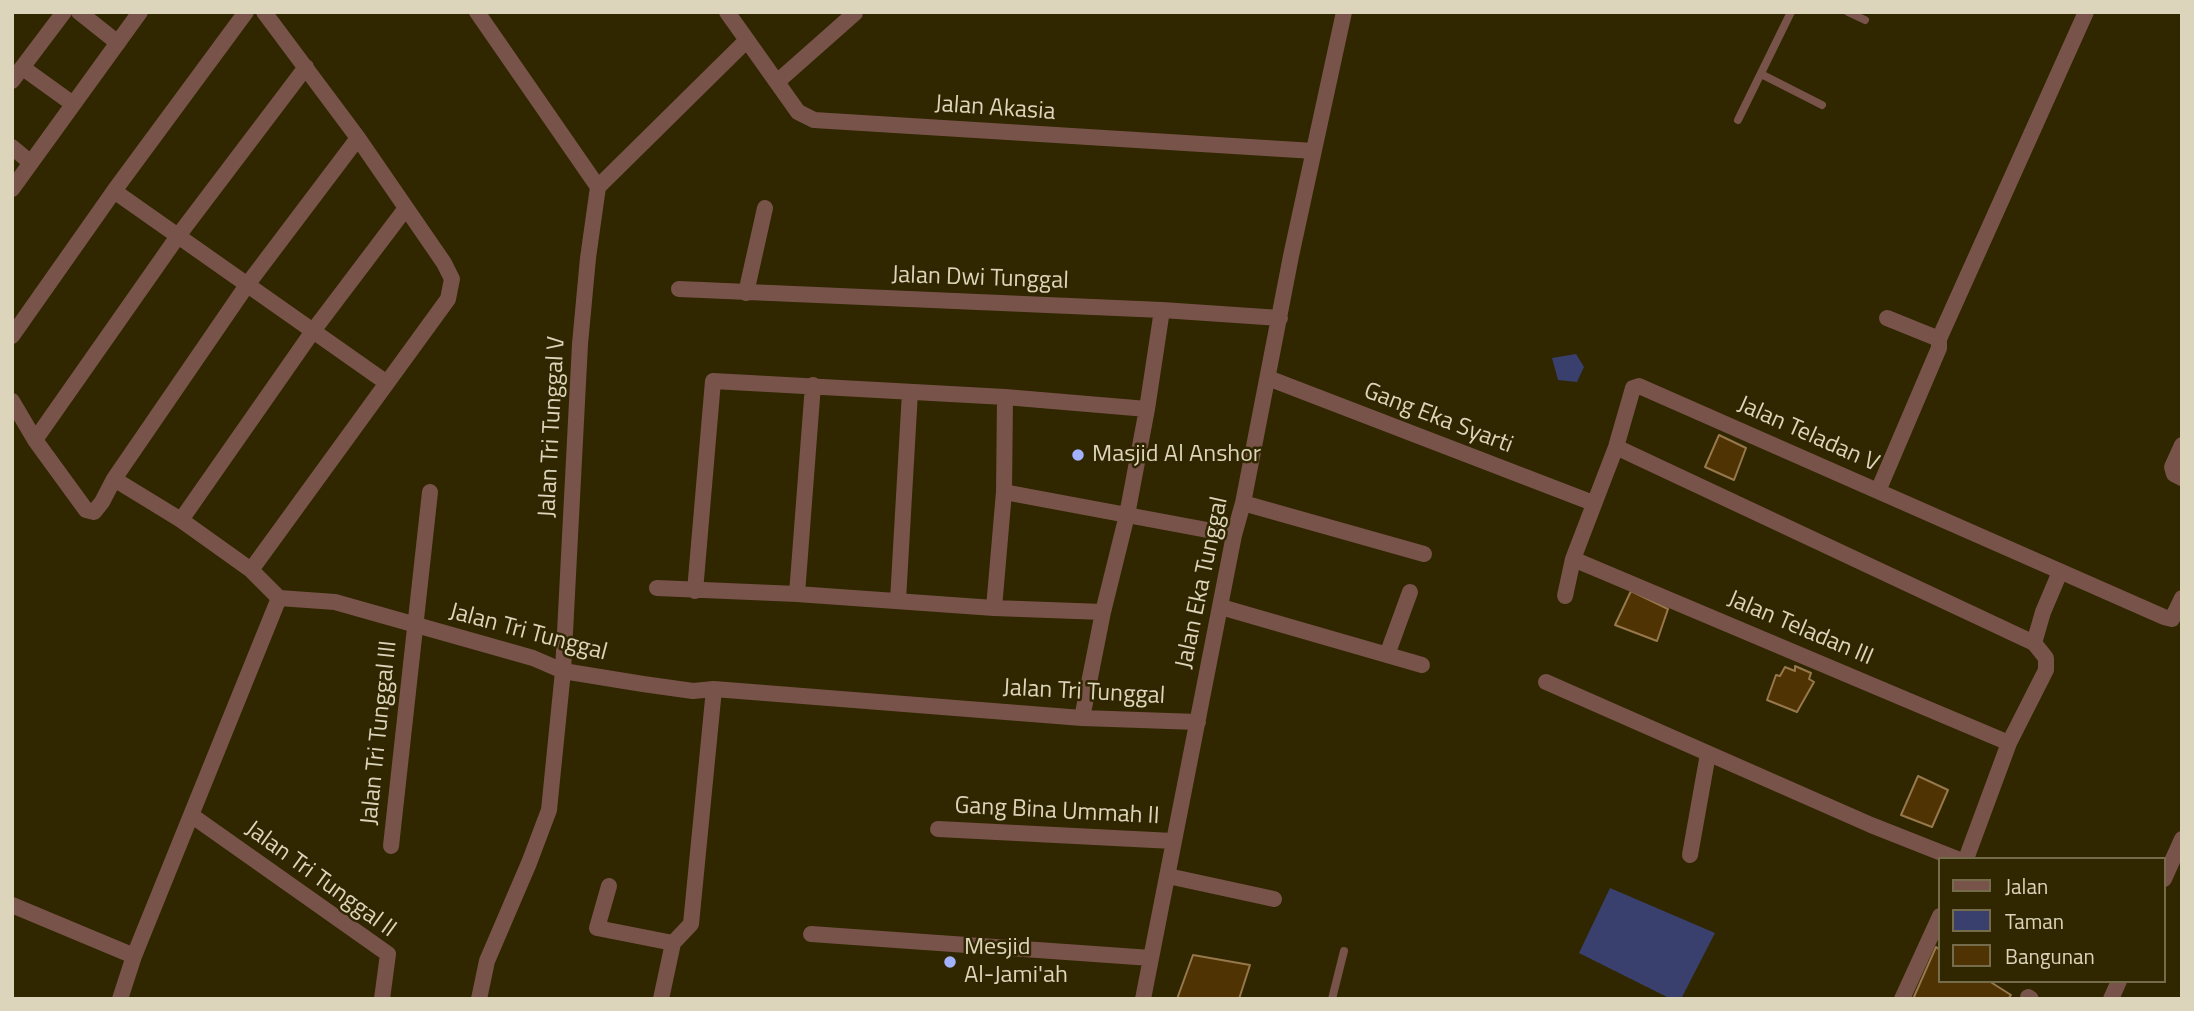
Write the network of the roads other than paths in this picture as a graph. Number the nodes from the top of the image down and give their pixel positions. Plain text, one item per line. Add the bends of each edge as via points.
1 (64, 12) edge
2 (79, 12) edge
3 (140, 12) edge
4 (246, 12) edge
5 (264, 12) edge
6 (477, 12) edge
7 (726, 12) edge
8 (1344, 12) edge
9 (1791, 12) edge
10 (1848, 12) edge
11 (2086, 12) edge
12 (855, 13) edge
13 (1865, 20) dead end
14 (747, 40) junction
15 (118, 43) junction
16 (306, 67) junction
17 (23, 68) junction
18 (1760, 74) junction
19 (12, 82) edge
20 (777, 82) junction
21 (73, 104) junction
22 (1822, 105) dead end
23 (1738, 120) dead end
24 (358, 138) junction
25 (12, 147) edge
26 (1314, 151) junction
27 (31, 163) junction
28 (598, 187) junction
29 (12, 189) edge
30 (114, 191) junction
31 (406, 208) junction
32 (765, 208) dead end
33 (178, 236) junction
34 (247, 285) junction
35 (679, 289) dead end
36 (746, 293) junction
37 (1162, 310) junction
38 (1280, 318) junction
39 (1887, 318) dead end
40 (313, 331) junction
41 (12, 336) edge
42 (1939, 340) junction
43 (1268, 378) junction
44 (387, 383) junction
45 (813, 385) junction
46 (910, 392) junction
47 (1005, 397) junction
48 (12, 401) edge
49 (1147, 409) junction
50 (35, 440) junction
51 (2182, 445) edge
52 (1616, 447) junction
53 (2182, 478) edge
54 (114, 479) junction
55 (1878, 491) junction
56 (430, 492) dead end
57 (1004, 492) junction
58 (1243, 503) junction
59 (1593, 503) junction
60 (1127, 514) junction
61 (181, 520) junction
62 (1234, 535) junction
63 (1424, 554) dead end
64 (1573, 559) junction
65 (251, 570) junction
66 (2060, 572) junction
67 (657, 588) dead end
68 (695, 591) junction
69 (1410, 592) dead end
70 (797, 594) junction
71 (1565, 596) dead end
72 (279, 598) junction
73 (2182, 598) edge
74 (898, 600) junction
75 (1221, 607) junction
76 (994, 608) junction
77 (1103, 612) junction
78 (414, 625) junction
79 (2034, 643) junction
80 (1387, 655) junction
81 (1422, 665) dead end
82 (563, 671) junction
83 (1546, 682) dead end
84 (715, 689) junction
85 (1082, 718) junction
86 (1198, 722) junction
87 (2009, 743) junction
88 (1708, 754) junction
89 (191, 815) junction
90 (938, 829) dead end
91 (2182, 839) edge
92 (1173, 841) junction
93 (391, 846) dead end
94 (1690, 855) dead end
95 (1952, 857) edge
96 (1967, 857) edge
97 (2166, 875) edge
98 (1168, 876) junction
99 (610, 886) dead end
100 (1274, 899) dead end
101 (12, 905) edge
102 (1938, 920) edge
103 (811, 934) dead end
104 (673, 943) junction
105 (1344, 951) dead end
106 (135, 956) junction
107 (1151, 958) junction
108 (2118, 983) edge
109 (120, 999) edge
110 (382, 999) edge
111 (480, 999) edge
112 (661, 999) edge
113 (1143, 999) edge
114 (1332, 999) edge
115 (1902, 999) edge
116 (2111, 999) edge

1 - 17 street
2 - 15 street
3 - 15 street
4 - 30 street
5 - 16 street
6 - 28 street
7 - 14 street, Jalan Akasia
8 - 26 street, Jalan Eka Tunggal
9 - 18 lane
10 - 13 lane
11 - 42 street
12 - 20 street
14 - 20 street, Jalan Akasia
14 - 28 street
15 - 21 street
16 - 24 street
16 - 33 street
17 - 19 street
17 - 21 street
18 - 22 lane
18 - 23 lane
20 - 26 street, Jalan Akasia via 798,112 814,120
21 - 27 street
24 - 31 street
24 - 34 street
25 - 27 street
26 - 38 street, Jalan Eka Tunggal
27 - 29 street
28 - 82 street, Jalan Tri Tunggal V via 580,344
30 - 33 street
30 - 41 street
31 - 40 street
31 - 44 street via 452,279 448,299
32 - 36 street
33 - 34 street
33 - 50 street
34 - 40 street
34 - 54 street
35 - 36 street, Jalan Dwi Tunggal
36 - 37 street, Jalan Dwi Tunggal
37 - 38 street, Jalan Dwi Tunggal
37 - 49 street
38 - 43 street, Jalan Eka Tunggal
39 - 42 street
40 - 44 street
40 - 61 street
42 - 55 street
43 - 58 street, Jalan Eka Tunggal
43 - 59 street, Gang Eka Syarti
44 - 65 street
45 - 46 street
45 - 68 street via 713,381
45 - 70 street
46 - 47 street
46 - 74 street
47 - 49 street
47 - 57 street
48 - 50 street
49 - 60 street
50 - 54 street via 89,512 102,502
51 - 53 street via 2172,467
52 - 55 street, Jalan Teladan V via 1633,388 1639,386
52 - 59 street, Jalan Teladan V
52 - 79 street
54 - 61 street
55 - 66 street, Jalan Teladan V
56 - 78 street, Jalan Tri Tunggal III
57 - 60 street
57 - 76 street
58 - 62 street, Jalan Eka Tunggal
58 - 63 street
59 - 64 street, Jalan Teladan V
60 - 62 street
60 - 77 street
61 - 65 street
62 - 75 street, Jalan Eka Tunggal
64 - 71 street, Jalan Teladan V
64 - 87 street, Jalan Teladan III
65 - 72 street
66 - 73 street, Jalan Teladan V via 2172,619
66 - 79 street
67 - 68 street
68 - 70 street
69 - 80 street
70 - 74 street
72 - 78 street, Jalan Tri Tunggal via 335,602
72 - 89 street
74 - 76 street
75 - 80 street
75 - 86 street, Jalan Eka Tunggal
76 - 77 street
77 - 85 street
78 - 82 street, Jalan Tri Tunggal via 533,658
78 - 93 street, Jalan Tri Tunggal III
79 - 87 street via 2046,658 2046,670
80 - 81 street
82 - 84 street, Jalan Tri Tunggal via 693,691
82 - 111 street, Jalan Tri Tunggal V via 549,810 487,961
83 - 88 street
84 - 85 street, Jalan Tri Tunggal
84 - 104 street via 691,924
85 - 86 street, Jalan Tri Tunggal
86 - 92 street, Jalan Eka Tunggal
87 - 96 street
88 - 94 street
88 - 95 street
89 - 106 street
89 - 110 street, Jalan Tri Tunggal II via 388,954
90 - 92 street, Gang Bina Ummah II
91 - 97 street
92 - 98 street, Jalan Eka Tunggal
98 - 100 street
98 - 107 street, Jalan Eka Tunggal
99 - 104 street via 597,928
101 - 106 street
102 - 115 street
103 - 107 street
104 - 112 street
105 - 114 lane
106 - 109 street
107 - 113 street, Jalan Eka Tunggal
108 - 116 street

